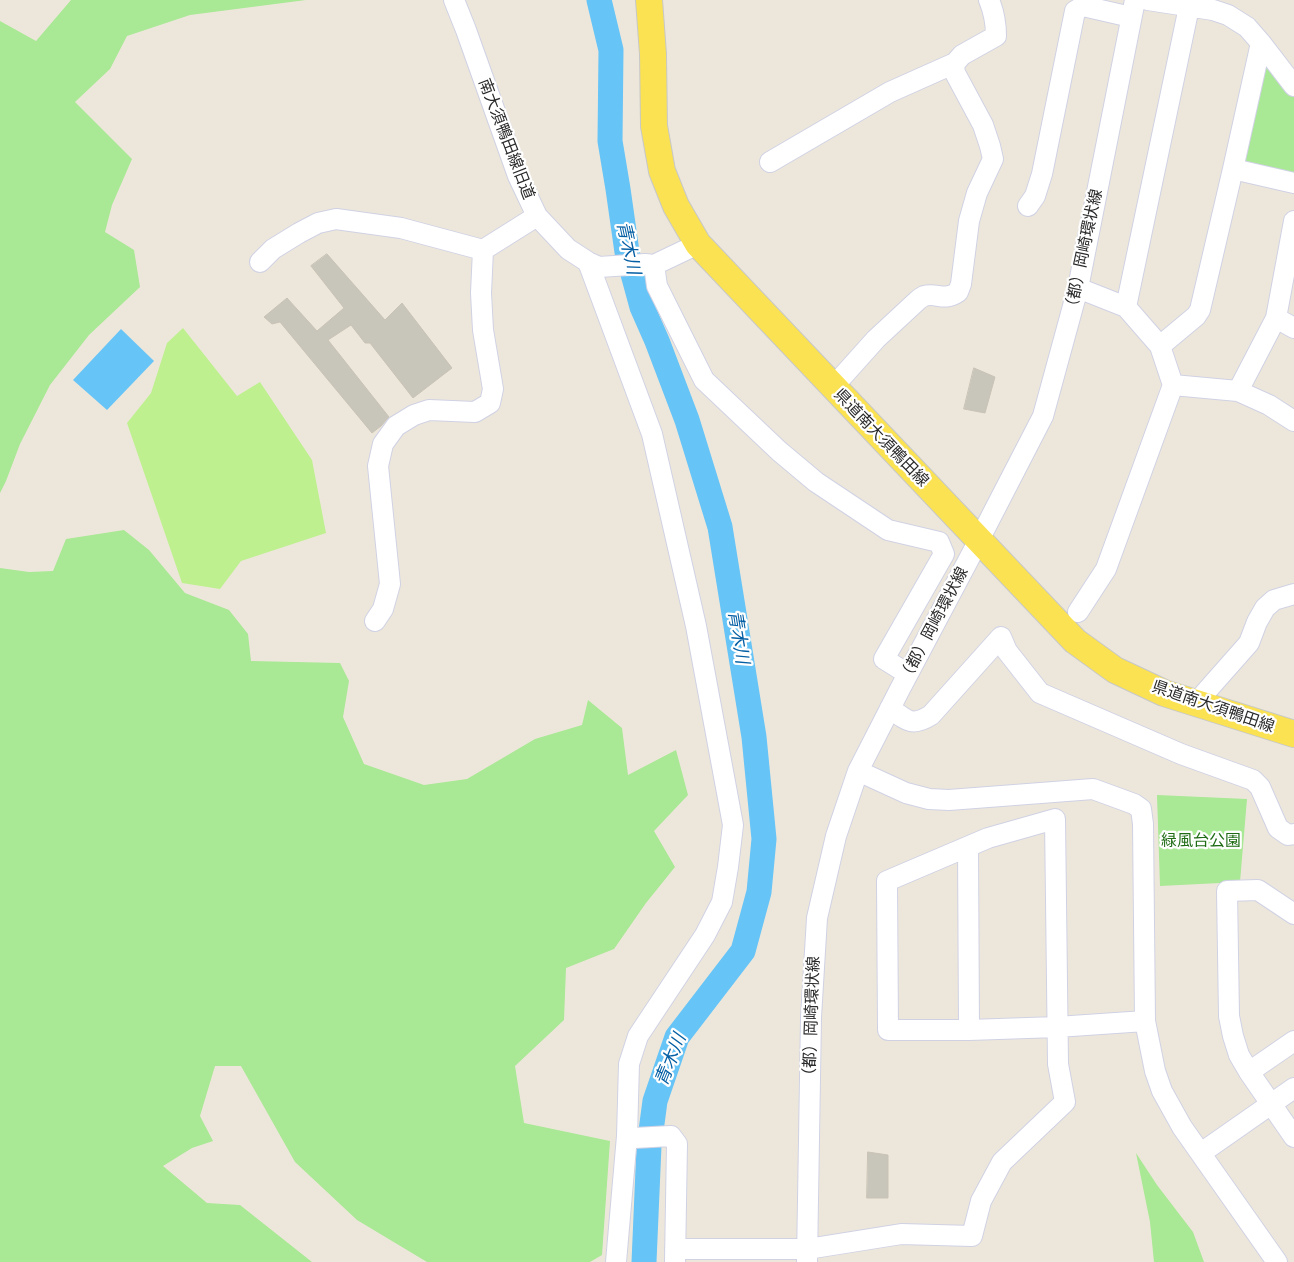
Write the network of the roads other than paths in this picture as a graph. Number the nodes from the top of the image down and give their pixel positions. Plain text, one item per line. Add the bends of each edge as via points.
1 (454, 0) edge
2 (649, 0) edge
3 (989, 0) edge
4 (1148, 0) edge
5 (1189, 7) junction
6 (1133, 8) edge
7 (1261, 43) junction
8 (955, 63) junction
9 (1294, 86) edge
10 (770, 162) dead end
11 (1233, 169) junction
12 (1294, 183) edge
13 (1028, 206) dead end
14 (536, 216) junction
15 (1293, 234) edge
16 (698, 244) junction
17 (483, 250) junction
18 (260, 262) dead end
19 (594, 265) junction
20 (649, 265) junction
21 (1078, 288) junction
22 (1126, 307) junction
23 (1276, 318) junction
24 (1294, 328) edge
25 (1160, 346) junction
26 (1173, 385) junction
27 (833, 387) junction
28 (1238, 391) junction
29 (1294, 422) edge
30 (979, 540) junction
31 (1294, 594) edge
32 (1078, 612) dead end
33 (375, 621) dead end
34 (908, 674) junction
35 (1196, 703) junction
36 (890, 708) junction
37 (1294, 734) edge
38 (858, 771) junction
39 (1294, 834) edge
40 (968, 847) junction
41 (1294, 914) edge
42 (1145, 1021) junction
43 (1057, 1027) junction
44 (969, 1030) junction
45 (1294, 1041) edge
46 (1249, 1072) junction
47 (1294, 1088) edge
48 (1272, 1104) junction
49 (630, 1137) junction
50 (1294, 1137) edge
51 (1201, 1153) junction
52 (675, 1255) edge
53 (807, 1256) edge
54 (616, 1262) edge
55 (1278, 1262) edge

1 - 14 street, 南大須鴨田線旧道 via 518,176
2 - 16 main road, 県道南大須鴨田線 via 654,126 662,171 676,206
3 - 8 street via 996,36 962,55
4 - 5 street
5 - 7 street via 1228,14 1247,27
5 - 22 street
6 - 13 street via 1083,6 1075,11 1042,174
6 - 21 street, （都）岡崎環状線
7 - 9 street
7 - 11 street
8 - 10 street via 890,92
8 - 27 street via 954,71 983,125 993,159 977,193 969,221 958,292 944,298 925,296 917,300
11 - 12 street
11 - 25 street via 1200,310
14 - 17 street
14 - 19 street, 南大須鴨田線旧道 via 568,249
15 - 23 street
16 - 20 street
16 - 27 main road, 県道南大須鴨田線
17 - 18 street via 401,228 336,219 298,233
17 - 33 street via 481,293 492,389 490,403 476,412 429,410 414,415 396,426 383,444 378,466 390,584 383,609
19 - 20 street
19 - 49 street via 652,434 696,626 733,825 722,902 705,935 638,1036 628,1064
20 - 34 street via 704,380 816,482 888,530 939,542 944,554 884,660
21 - 22 street
21 - 30 street, （都）岡崎環状線 via 1043,416
22 - 25 street
23 - 24 street
23 - 28 street
25 - 26 street
26 - 28 street
26 - 32 street via 1106,569
27 - 30 main road, 県道南大須鴨田線
28 - 29 street via 1269,405
30 - 34 street, （都）岡崎環状線
30 - 35 main road, 県道南大須鴨田線 via 1075,641 1115,670 1164,693
31 - 35 street via 1274,600 1265,608 1249,643
34 - 36 street, （都）岡崎環状線
35 - 37 main road, 県道南大須鴨田線
36 - 38 street, （都）岡崎環状線
36 - 39 street via 910,722 926,718 1001,637 1007,651 1040,693 1181,754 1253,780 1260,788 1278,828 1288,835
38 - 42 street via 906,794 929,799 1093,789 1141,809
38 - 53 street, （都）岡崎環状線 via 836,836 817,918 811,1017
40 - 43 street via 1055,819
40 - 44 street
40 - 44 street via 887,881 888,1030
41 - 46 street via 1258,890 1227,891 1229,1016 1239,1055
42 - 43 street
42 - 51 street via 1154,1071 1162,1091
43 - 44 street
43 - 53 street via 1058,1064 1065,1102 1002,1162 981,1201 972,1236 901,1234
45 - 46 street
46 - 48 street
47 - 48 street
48 - 50 street
48 - 51 street
49 - 52 street via 671,1136 677,1144
49 - 54 street
51 - 55 street
52 - 53 street

